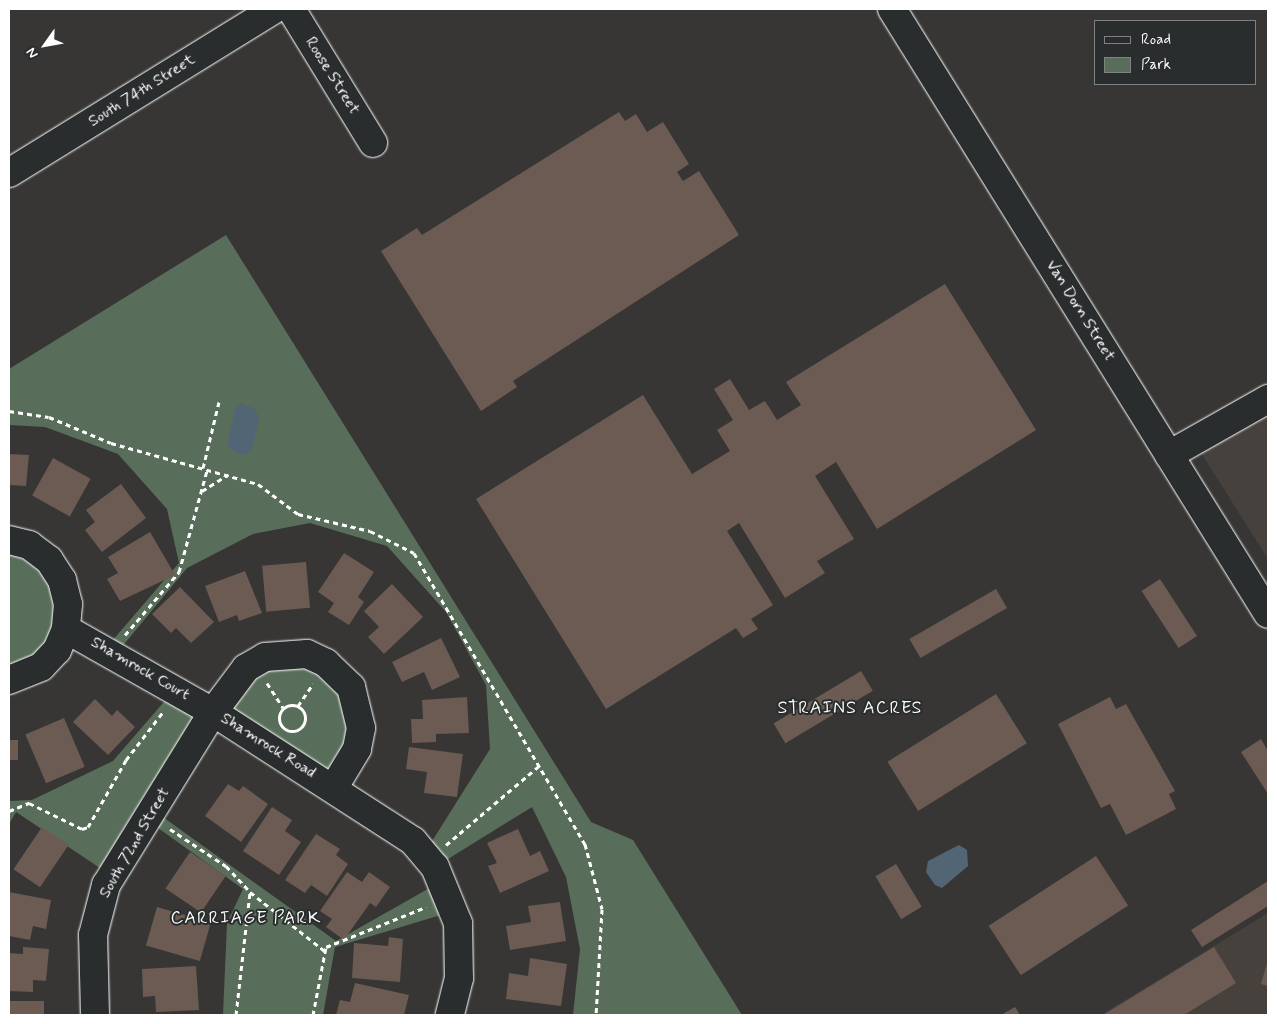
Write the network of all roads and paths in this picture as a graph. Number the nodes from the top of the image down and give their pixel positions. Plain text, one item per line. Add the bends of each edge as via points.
1 (275, 9) edge
2 (291, 9) edge
3 (892, 9) edge
4 (373, 143) dead end
5 (9, 173) edge
6 (1268, 399) edge
7 (219, 402) dead end
8 (9, 411) edge
9 (1169, 455) junction
10 (205, 469) junction
11 (228, 475) junction
12 (201, 492) junction
13 (9, 540) edge
14 (1268, 614) edge
15 (66, 629) junction
16 (111, 651) junction
17 (9, 680) edge
18 (178, 691) junction
19 (213, 712) junction
20 (279, 723) joint
21 (540, 765) junction
22 (334, 788) junction
23 (9, 811) edge
24 (150, 815) junction
25 (428, 858) junction
26 (250, 892) junction
27 (450, 897) junction
28 (326, 952) junction
29 (95, 1015) edge
30 (236, 1015) edge
31 (313, 1015) edge
32 (450, 1015) edge
33 (596, 1015) edge

1 - 5 street, South 74th Street
2 - 4 street, Roose Street
3 - 9 street, Van Dorn Street
6 - 9 street
7 - 10 path
8 - 10 path via 49,417 111,443
9 - 14 street, Van Dorn Street
10 - 11 path
10 - 12 path
11 - 12 path
11 - 21 path via 267,488 298,514 370,531 414,553
12 - 16 path via 179,572
13 - 15 street via 29,545 48,560 62,580 68,604
15 - 16 street, Shamrock Court
15 - 17 street via 57,650 41,667
16 - 18 street, Shamrock Court
18 - 19 street, Shamrock Court
18 - 23 path via 126,760 88,827 82,829 29,804
19 - 22 street, Shamrock Road
19 - 22 street, Shamrock Road via 236,677 265,657 307,654 326,662 351,687 361,728 357,749
19 - 24 street, South 72nd Street
20 - 20 path via 279,714 289,705 304,712 305,720 297,730 285,730
21 - 25 path via 496,807
21 - 33 path via 575,821 602,909
22 - 25 street, Shamrock Road via 392,823
24 - 26 path via 226,866
24 - 29 street, South 72nd Street via 106,885 97,910 93,935
25 - 27 street, Shamrock Road
26 - 28 path
26 - 30 path
27 - 28 path via 326,948
27 - 32 street, Shamrock Road via 460,951
28 - 31 path

